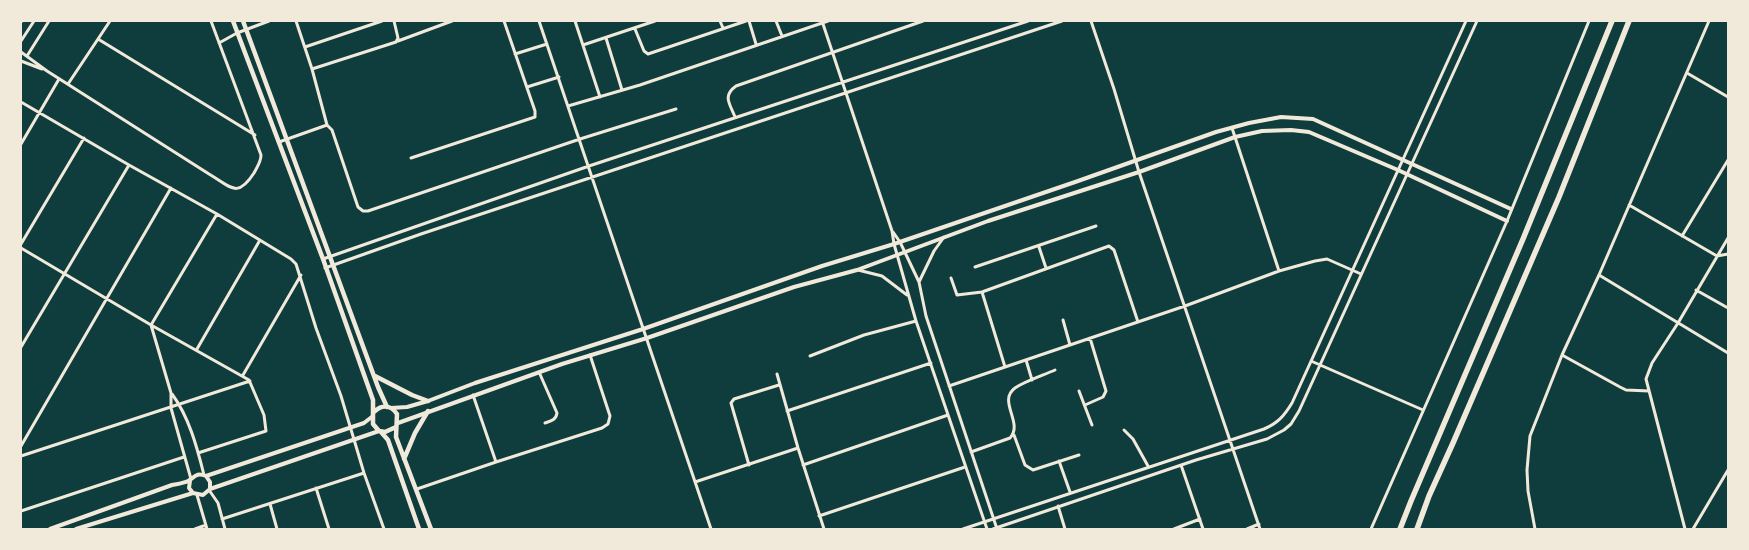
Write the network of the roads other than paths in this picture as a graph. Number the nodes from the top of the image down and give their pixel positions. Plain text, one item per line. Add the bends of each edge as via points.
1 (34, 21) edge
2 (49, 21) edge
3 (110, 21) edge
4 (211, 21) edge
5 (233, 21) edge
6 (243, 21) edge
7 (269, 21) edge
8 (296, 21) edge
9 (382, 21) edge
10 (394, 21) edge
11 (452, 21) edge
12 (504, 21) edge
13 (539, 21) edge
14 (575, 21) edge
15 (654, 21) edge
16 (720, 21) edge
17 (748, 21) edge
18 (776, 21) edge
19 (828, 21) edge
20 (923, 21) edge
21 (1028, 21) edge
22 (1062, 21) edge
23 (1091, 21) edge
24 (1466, 21) edge
25 (1477, 21) edge
26 (1589, 21) edge
27 (1612, 21) edge
28 (1629, 21) edge
29 (1709, 21) edge
30 (822, 22) edge
31 (723, 28) junction
32 (635, 29) junction
33 (246, 30) junction
34 (238, 33) junction
35 (782, 36) junction
36 (606, 38) junction
37 (98, 39) junction
38 (21, 41) edge
39 (398, 41) junction
40 (220, 43) junction
41 (547, 44) junction
42 (756, 44) junction
43 (583, 45) junction
44 (304, 47) junction
45 (21, 52) edge
46 (832, 53) junction
47 (516, 54) junction
48 (27, 56) junction
49 (21, 61) edge
50 (312, 69) junction
51 (47, 71) junction
52 (1687, 73) junction
53 (558, 77) junction
54 (59, 79) junction
55 (843, 83) junction
56 (68, 84) junction
57 (527, 88) junction
58 (622, 90) junction
59 (846, 93) junction
60 (600, 97) junction
61 (1728, 97) edge
62 (21, 102) edge
63 (568, 106) junction
64 (676, 109) dead end
65 (39, 112) junction
66 (735, 118) junction
67 (327, 125) junction
68 (1232, 128) junction
69 (255, 136) junction
70 (1235, 137) junction
71 (84, 138) junction
72 (287, 138) junction
73 (580, 140) junction
74 (278, 142) junction
75 (21, 144) edge
76 (411, 158) dead end
77 (1403, 160) junction
78 (1728, 160) edge
79 (1136, 161) junction
80 (1412, 164) junction
81 (129, 165) junction
82 (589, 166) junction
83 (1398, 170) junction
84 (1139, 172) junction
85 (1407, 174) junction
86 (592, 177) junction
87 (171, 188) junction
88 (1629, 205) junction
89 (1511, 209) junction
90 (217, 214) junction
91 (1507, 221) junction
92 (1096, 226) dead end
93 (892, 231) junction
94 (946, 236) junction
95 (1682, 236) junction
96 (1728, 238) edge
97 (260, 240) junction
98 (900, 242) junction
99 (21, 244) edge
100 (894, 244) junction
101 (1039, 246) junction
102 (21, 248) edge
103 (904, 252) junction
104 (896, 254) junction
105 (1728, 254) edge
106 (330, 256) junction
107 (1717, 256) junction
108 (323, 259) junction
109 (334, 265) junction
110 (975, 267) dead end
111 (326, 268) junction
112 (1046, 268) junction
113 (857, 270) junction
114 (1352, 270) junction
115 (1279, 271) junction
116 (65, 274) junction
117 (1361, 274) junction
118 (301, 275) junction
119 (1599, 275) junction
120 (951, 278) dead end
121 (919, 282) junction
122 (1696, 290) junction
123 (982, 292) junction
124 (907, 295) junction
125 (108, 298) junction
126 (1185, 306) junction
127 (1727, 306) edge
128 (1063, 320) dead end
129 (916, 321) junction
130 (1138, 322) junction
131 (1678, 323) junction
132 (151, 325) junction
133 (643, 329) junction
134 (647, 338) junction
135 (1090, 338) junction
136 (1070, 345) junction
137 (21, 347) edge
138 (197, 349) junction
139 (1728, 353) edge
140 (590, 355) junction
141 (1562, 355) junction
142 (810, 356) dead end
143 (1026, 360) junction
144 (1310, 361) junction
145 (931, 363) junction
146 (1320, 365) junction
147 (1005, 367) junction
148 (1055, 370) dead end
149 (538, 371) junction
150 (777, 374) dead end
151 (242, 375) junction
152 (374, 376) junction
153 (1032, 380) junction
154 (250, 381) junction
155 (780, 385) junction
156 (949, 386) junction
157 (1079, 391) dead end
158 (1648, 391) junction
159 (171, 393) junction
160 (1296, 394) junction
161 (472, 395) junction
162 (1304, 398) junction
163 (428, 401) junction
164 (180, 405) junction
165 (1085, 405) junction
166 (389, 407) junction
167 (170, 408) junction
168 (1423, 410) junction
169 (428, 411) junction
170 (788, 411) junction
171 (374, 414) junction
172 (948, 415) junction
173 (545, 423) dead end
174 (397, 425) junction
175 (1092, 425) dead end
176 (350, 426) junction
177 (1124, 430) dead end
178 (380, 431) junction
179 (1014, 434) junction
180 (354, 438) junction
181 (1231, 440) junction
182 (21, 446) edge
183 (798, 448) junction
184 (1234, 449) junction
185 (971, 452) junction
186 (198, 453) junction
187 (1079, 455) dead end
188 (21, 456) edge
189 (184, 457) junction
190 (404, 459) junction
191 (1059, 461) junction
192 (496, 462) junction
193 (749, 465) junction
194 (1181, 465) junction
195 (803, 466) junction
196 (1148, 466) junction
197 (965, 467) junction
198 (1728, 470) edge
199 (364, 473) junction
200 (205, 475) junction
201 (190, 480) junction
202 (695, 482) junction
203 (316, 488) junction
204 (210, 489) junction
205 (417, 489) junction
206 (1070, 492) junction
207 (195, 494) junction
208 (270, 504) junction
209 (1058, 506) junction
210 (21, 511) edge
211 (819, 516) junction
212 (222, 519) junction
213 (993, 519) junction
214 (1200, 520) junction
215 (984, 522) junction
216 (1259, 524) junction
217 (206, 527) edge
218 (995, 528) edge
219 (50, 529) edge
220 (76, 529) edge
221 (195, 529) edge
222 (225, 529) edge
223 (277, 529) edge
224 (329, 529) edge
225 (384, 529) edge
226 (419, 529) edge
227 (432, 529) edge
228 (711, 529) edge
229 (824, 529) edge
230 (963, 529) edge
231 (987, 529) edge
232 (1065, 529) edge
233 (1174, 529) edge
234 (1203, 529) edge
235 (1247, 529) edge
236 (1260, 529) edge
237 (1371, 529) edge
238 (1400, 529) edge
239 (1417, 529) edge
240 (1535, 529) edge
241 (1686, 529) edge
242 (1693, 529) edge

1 - 38 street
2 - 48 street
3 - 37 street
4 - 40 street
5 - 34 main road
6 - 33 main road
7 - 33 street
8 - 44 street
9 - 44 street
10 - 39 street
11 - 39 street
12 - 47 street
13 - 41 street
14 - 43 street
15 - 32 street
16 - 31 street
17 - 31 street
17 - 42 street
18 - 35 street
19 - 30 street
20 - 46 street
21 - 55 street
22 - 59 street
23 - 79 street
24 - 77 street
25 - 80 street
26 - 89 street
27 - 238 highway
28 - 239 highway via 1559,197
29 - 52 street
30 - 35 street
30 - 46 street
31 - 32 street via 648,54
32 - 36 street
33 - 34 street
33 - 72 main road
34 - 40 street
34 - 74 main road
35 - 42 street
36 - 43 street
36 - 58 street
37 - 56 street
37 - 69 street
39 - 50 street
40 - 69 street
41 - 47 street
41 - 53 street
42 - 58 street
43 - 60 street
44 - 50 street
45 - 48 street
46 - 55 street
46 - 66 street via 736,86 728,93
47 - 57 street
48 - 51 street
49 - 51 street
50 - 67 street
51 - 54 street
52 - 61 street
52 - 88 street
53 - 57 street
53 - 63 street
54 - 56 street
54 - 65 street
55 - 59 street
55 - 66 street
56 - 69 street via 233,188 245,186 261,160
57 - 76 street via 536,114 534,118
58 - 60 street
59 - 86 street
59 - 93 street
60 - 63 street
62 - 65 street
63 - 73 street
64 - 73 street
65 - 71 street
65 - 75 street
66 - 82 street
67 - 72 street
67 - 73 street via 332,130 358,207 368,212
68 - 70 street
68 - 77 street via 1281,117 1303,118 1325,124
68 - 79 street
70 - 83 street via 1272,130 1300,130
70 - 84 street
70 - 115 street
71 - 81 street
71 - 99 street
72 - 74 street
72 - 106 main road
73 - 82 street
74 - 108 main road
77 - 80 street
77 - 83 street
78 - 95 street
79 - 84 street
79 - 98 street
80 - 85 street
80 - 89 street
81 - 87 street
81 - 116 street
82 - 86 street
82 - 106 street
83 - 85 street
83 - 114 street
84 - 94 street
84 - 126 street
85 - 91 street
85 - 117 street
86 - 109 street
86 - 133 street
87 - 90 street
87 - 125 street
88 - 95 street
88 - 119 street
89 - 91 street
90 - 97 street
90 - 132 street
91 - 168 street
92 - 101 street
93 - 98 street
93 - 100 street
94 - 103 street
94 - 121 street via 934,251
95 - 107 street
96 - 107 street
97 - 118 street via 295,262
97 - 138 street
98 - 100 street
98 - 103 street
100 - 104 street
100 - 133 street
101 - 110 street
101 - 112 street
102 - 116 street
103 - 104 street
103 - 121 street
104 - 113 street
104 - 124 street
105 - 107 street
106 - 108 street
106 - 109 main road
107 - 122 street
108 - 111 main road
109 - 111 street
109 - 152 main road
111 - 171 main road via 373,400
112 - 123 street
112 - 130 street via 1109,246 1114,250
113 - 124 street via 882,276
113 - 134 street via 794,287
114 - 115 street via 1327,259
114 - 117 street
114 - 144 street
115 - 126 street
116 - 125 street
116 - 137 street
117 - 146 street
118 - 151 street
118 - 176 street
119 - 131 street
119 - 141 street
120 - 123 street via 957,295
121 - 156 street via 926,316
122 - 127 street
122 - 131 street
123 - 147 street
124 - 129 street
125 - 132 street
125 - 182 street
126 - 130 street
126 - 181 street
128 - 136 street
129 - 142 street via 864,335
129 - 145 street
130 - 135 street
131 - 139 street
131 - 158 street via 1648,373
132 - 138 street
132 - 159 street
133 - 134 street
133 - 163 street
134 - 140 street
134 - 202 street
135 - 136 street
135 - 165 street via 1106,391 1103,397
136 - 143 street
138 - 151 street
140 - 149 street
140 - 192 street via 610,416 608,424
141 - 158 street via 1620,388
141 - 240 street via 1530,436 1528,491
143 - 147 street
143 - 153 street
144 - 146 street
144 - 160 street
145 - 170 street
145 - 172 street
146 - 162 street
146 - 168 street
147 - 156 street
148 - 153 street
149 - 161 street
149 - 173 street via 557,413 553,421
150 - 155 street
151 - 154 street
152 - 163 main road
152 - 166 main road
153 - 179 street via 1010,393 1008,400
154 - 164 street
154 - 186 street via 264,415 266,431
155 - 170 street
155 - 193 street via 734,399 731,404
156 - 185 street
157 - 165 street
158 - 241 street
159 - 164 street
159 - 167 street
160 - 162 street
160 - 181 street via 1278,421
161 - 169 street
161 - 192 street
162 - 184 street via 1295,418 1284,430
163 - 166 street via 406,407
164 - 167 street
164 - 186 street
165 - 175 street
166 - 171 main road via 380,408
166 - 174 main road via 397,414
167 - 188 street
167 - 189 street
168 - 237 street
169 - 174 street
169 - 190 main road
170 - 183 street
171 - 176 street via 364,423
171 - 178 main road via 373,424
172 - 195 street
172 - 197 street
174 - 178 main road via 389,431
174 - 190 main road via 396,437
176 - 180 street
176 - 200 street
177 - 196 street
178 - 180 street
178 - 226 main road via 388,440
179 - 185 street
179 - 191 street via 1029,468 1033,470
180 - 199 street
180 - 204 street
181 - 184 street
181 - 196 street
183 - 193 street
183 - 195 street
184 - 194 street
184 - 216 street
185 - 213 street
186 - 200 street
187 - 191 street
189 - 201 street
189 - 210 street
190 - 205 main road
191 - 206 street
192 - 205 street
193 - 202 street
194 - 209 street
194 - 214 street
195 - 211 street
196 - 206 street
197 - 211 street
197 - 215 street
198 - 242 street
199 - 203 street
199 - 225 street
200 - 201 street via 195,475
200 - 204 street
201 - 207 street via 189,488
201 - 219 street
202 - 228 street
203 - 208 street
203 - 224 street
204 - 207 street via 203,495
204 - 212 street
205 - 227 main road
206 - 213 street
207 - 217 street
207 - 220 street
208 - 212 street
208 - 223 street
209 - 218 street
209 - 232 street
211 - 229 street
212 - 222 street
213 - 215 street
213 - 218 street
214 - 233 street
214 - 234 street
215 - 230 street
215 - 231 street
216 - 235 street
216 - 236 street
217 - 221 street

